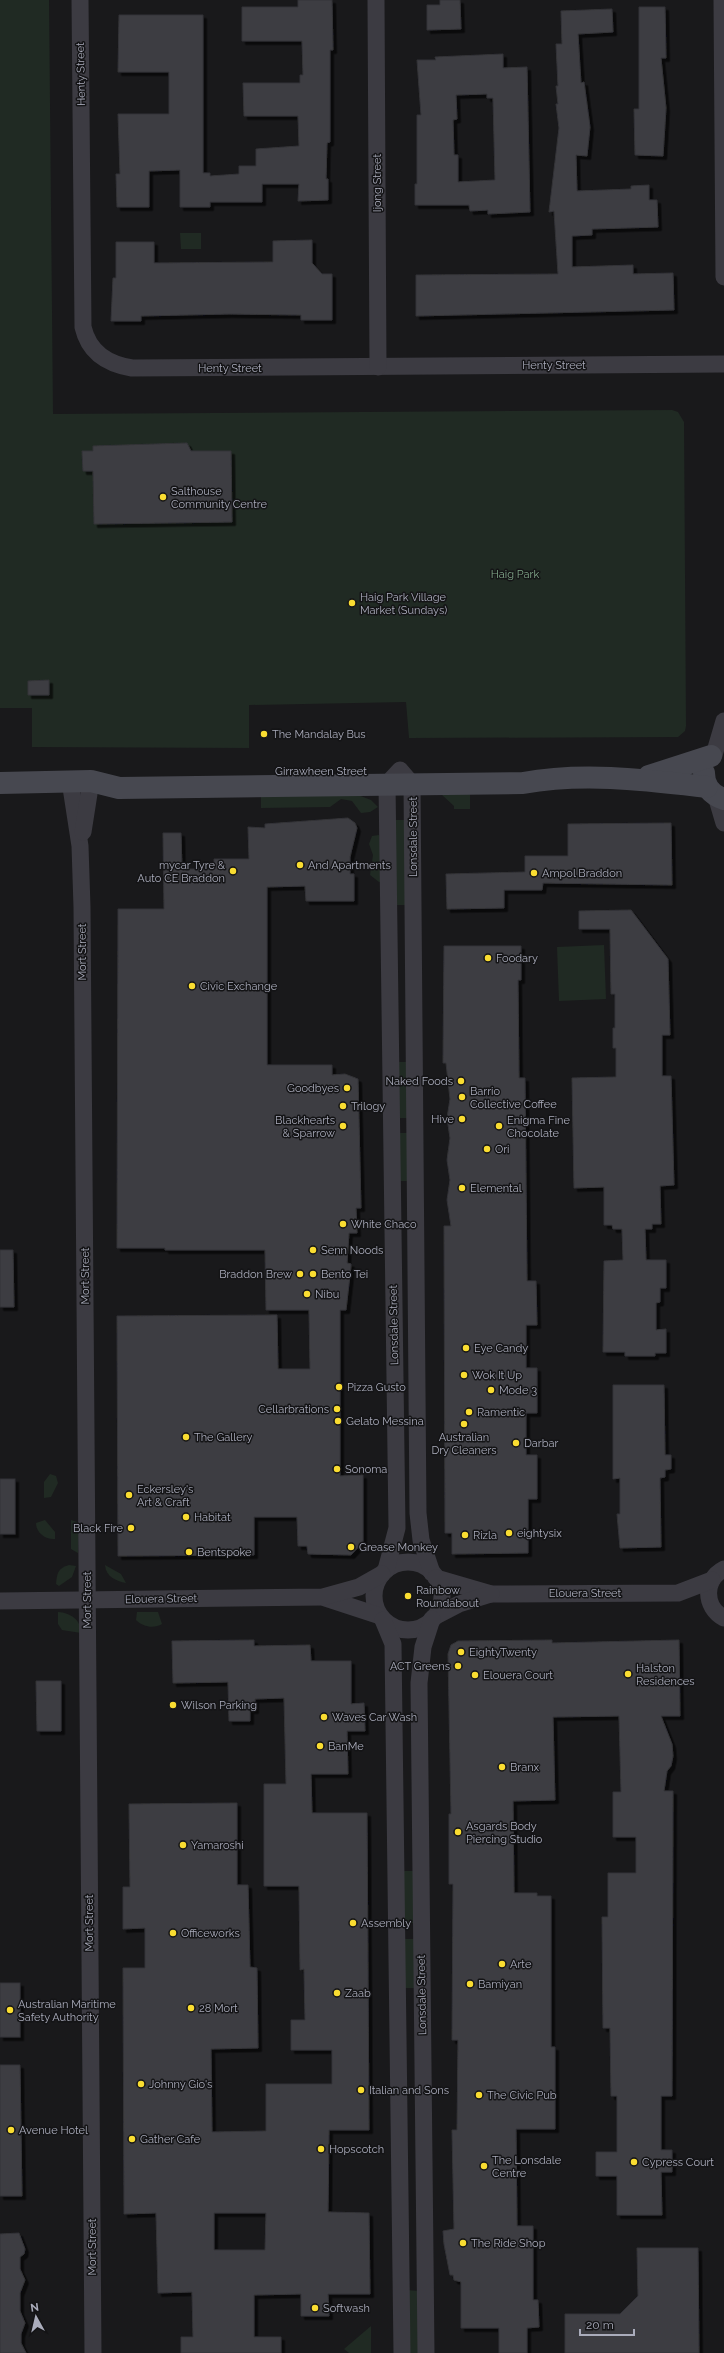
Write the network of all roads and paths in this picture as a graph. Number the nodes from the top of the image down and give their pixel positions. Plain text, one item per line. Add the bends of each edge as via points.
1 (80, 0) edge
2 (376, 0) edge
3 (722, 0) edge
4 (724, 277) edge
5 (724, 364) edge
6 (378, 367) junction
7 (724, 721) edge
8 (716, 754) edge
9 (642, 778) junction
10 (400, 780) junction
11 (81, 781) junction
12 (0, 783) edge
13 (716, 794) edge
14 (724, 823) edge
15 (391, 1076) junction
16 (414, 1076) junction
17 (393, 1240) junction
18 (416, 1240) junction
19 (395, 1410) junction
20 (417, 1410) junction
21 (724, 1557) edge
22 (384, 1572) junction
23 (718, 1574) edge
24 (434, 1575) junction
25 (678, 1593) junction
26 (491, 1594) junction
27 (323, 1597) junction
28 (87, 1600) junction
29 (0, 1601) edge
30 (719, 1617) edge
31 (382, 1618) junction
32 (433, 1618) junction
33 (394, 1768) junction
34 (420, 1768) junction
35 (400, 2222) junction
36 (425, 2222) junction
37 (93, 2353) edge
38 (402, 2353) edge
39 (426, 2353) edge

1 - 6 street, Henty Street via 84,328 86,339 93,349 108,361 132,368
2 - 6 street, Ijong Street
3 - 4 street
5 - 6 street, Henty Street
7 - 8 street
8 - 9 street, Girrawheen Street
8 - 13 street via 704,770
9 - 10 street, Girrawheen Street via 552,778 522,769
9 - 13 street, Girrawheen Street
10 - 11 street, Girrawheen Street via 113,788
10 - 15 street, Lonsdale Street
10 - 16 street, Lonsdale Street
11 - 12 street, Girrawheen Street
11 - 28 street, Mort Street
13 - 14 street
15 - 16 street
15 - 17 street, Lonsdale Street
16 - 18 street, Lonsdale Street
17 - 18 street
17 - 19 street, Lonsdale Street
18 - 20 street, Lonsdale Street
19 - 20 street
19 - 22 street, Lonsdale Street via 397,1528
20 - 24 street, Lonsdale Street via 418,1528
21 - 23 street
22 - 24 street via 396,1564 414,1562
22 - 27 street, Elouera Street via 359,1587
22 - 31 street via 376,1584 373,1596 375,1607
23 - 25 street, Elouera Street
23 - 30 street via 708,1593
24 - 26 street, Elouera Street
24 - 32 street via 442,1597
25 - 26 street, Elouera Street
25 - 30 street, Elouera Street
26 - 32 street, Elouera Street via 459,1604
27 - 28 street, Elouera Street
27 - 31 street, Elouera Street
28 - 29 street, Elouera Street
28 - 37 street, Mort Street
31 - 32 street via 396,1628 407,1630 424,1626
31 - 33 street via 393,1644
32 - 34 street, Lonsdale Street via 420,1660
33 - 34 street
33 - 35 street
34 - 36 street, Lonsdale Street
35 - 36 street
35 - 38 street
36 - 39 street, Lonsdale Street

